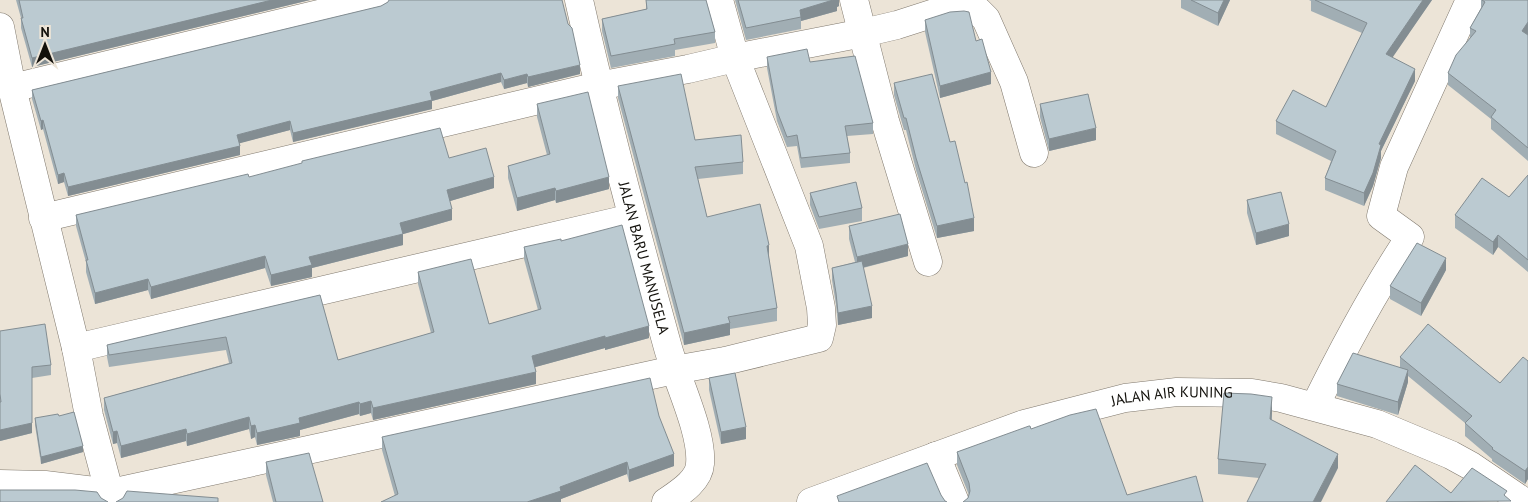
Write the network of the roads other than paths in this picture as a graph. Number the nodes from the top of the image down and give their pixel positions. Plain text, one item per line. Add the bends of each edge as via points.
1 (377, 0) edge
2 (579, 0) edge
3 (719, 0) edge
4 (854, 0) edge
5 (1470, 0) edge
6 (0, 27) edge
7 (863, 32) junction
8 (735, 58) junction
9 (598, 86) junction
10 (12, 88) junction
11 (1034, 153) dead end
12 (44, 218) junction
13 (632, 218) junction
14 (928, 262) dead end
15 (76, 348) junction
16 (674, 370) junction
17 (1315, 406) junction
18 (936, 456) junction
19 (0, 484) edge
20 (111, 498) edge
21 (666, 502) edge
22 (811, 502) edge
23 (956, 502) edge
24 (1524, 502) edge

1 - 10 street
2 - 9 street, JALAN BARU MANUSELA
3 - 8 street
4 - 7 street
5 - 17 street via 1391,176 1381,216 1410,237 1344,346
6 - 10 street
7 - 8 street
7 - 11 street via 947,9 965,6 978,11 986,18 1014,82
7 - 14 street via 885,121
8 - 9 street
8 - 16 street via 808,246 822,325 819,338
9 - 12 street
9 - 13 street, JALAN BARU MANUSELA
10 - 12 street
12 - 15 street
13 - 15 street
13 - 16 street, JALAN BARU MANUSELA
15 - 20 street via 89,416
16 - 20 street
16 - 21 street, JALAN BARU MANUSELA via 693,421 700,466 685,488
17 - 18 street, JALAN AIR KUNING via 1252,393 1177,392 1125,398 1024,424
17 - 24 street, JALAN AIR KUNING via 1377,424 1451,455
18 - 22 street, JALAN AIR KUNING
18 - 23 street
19 - 20 street via 46,486

